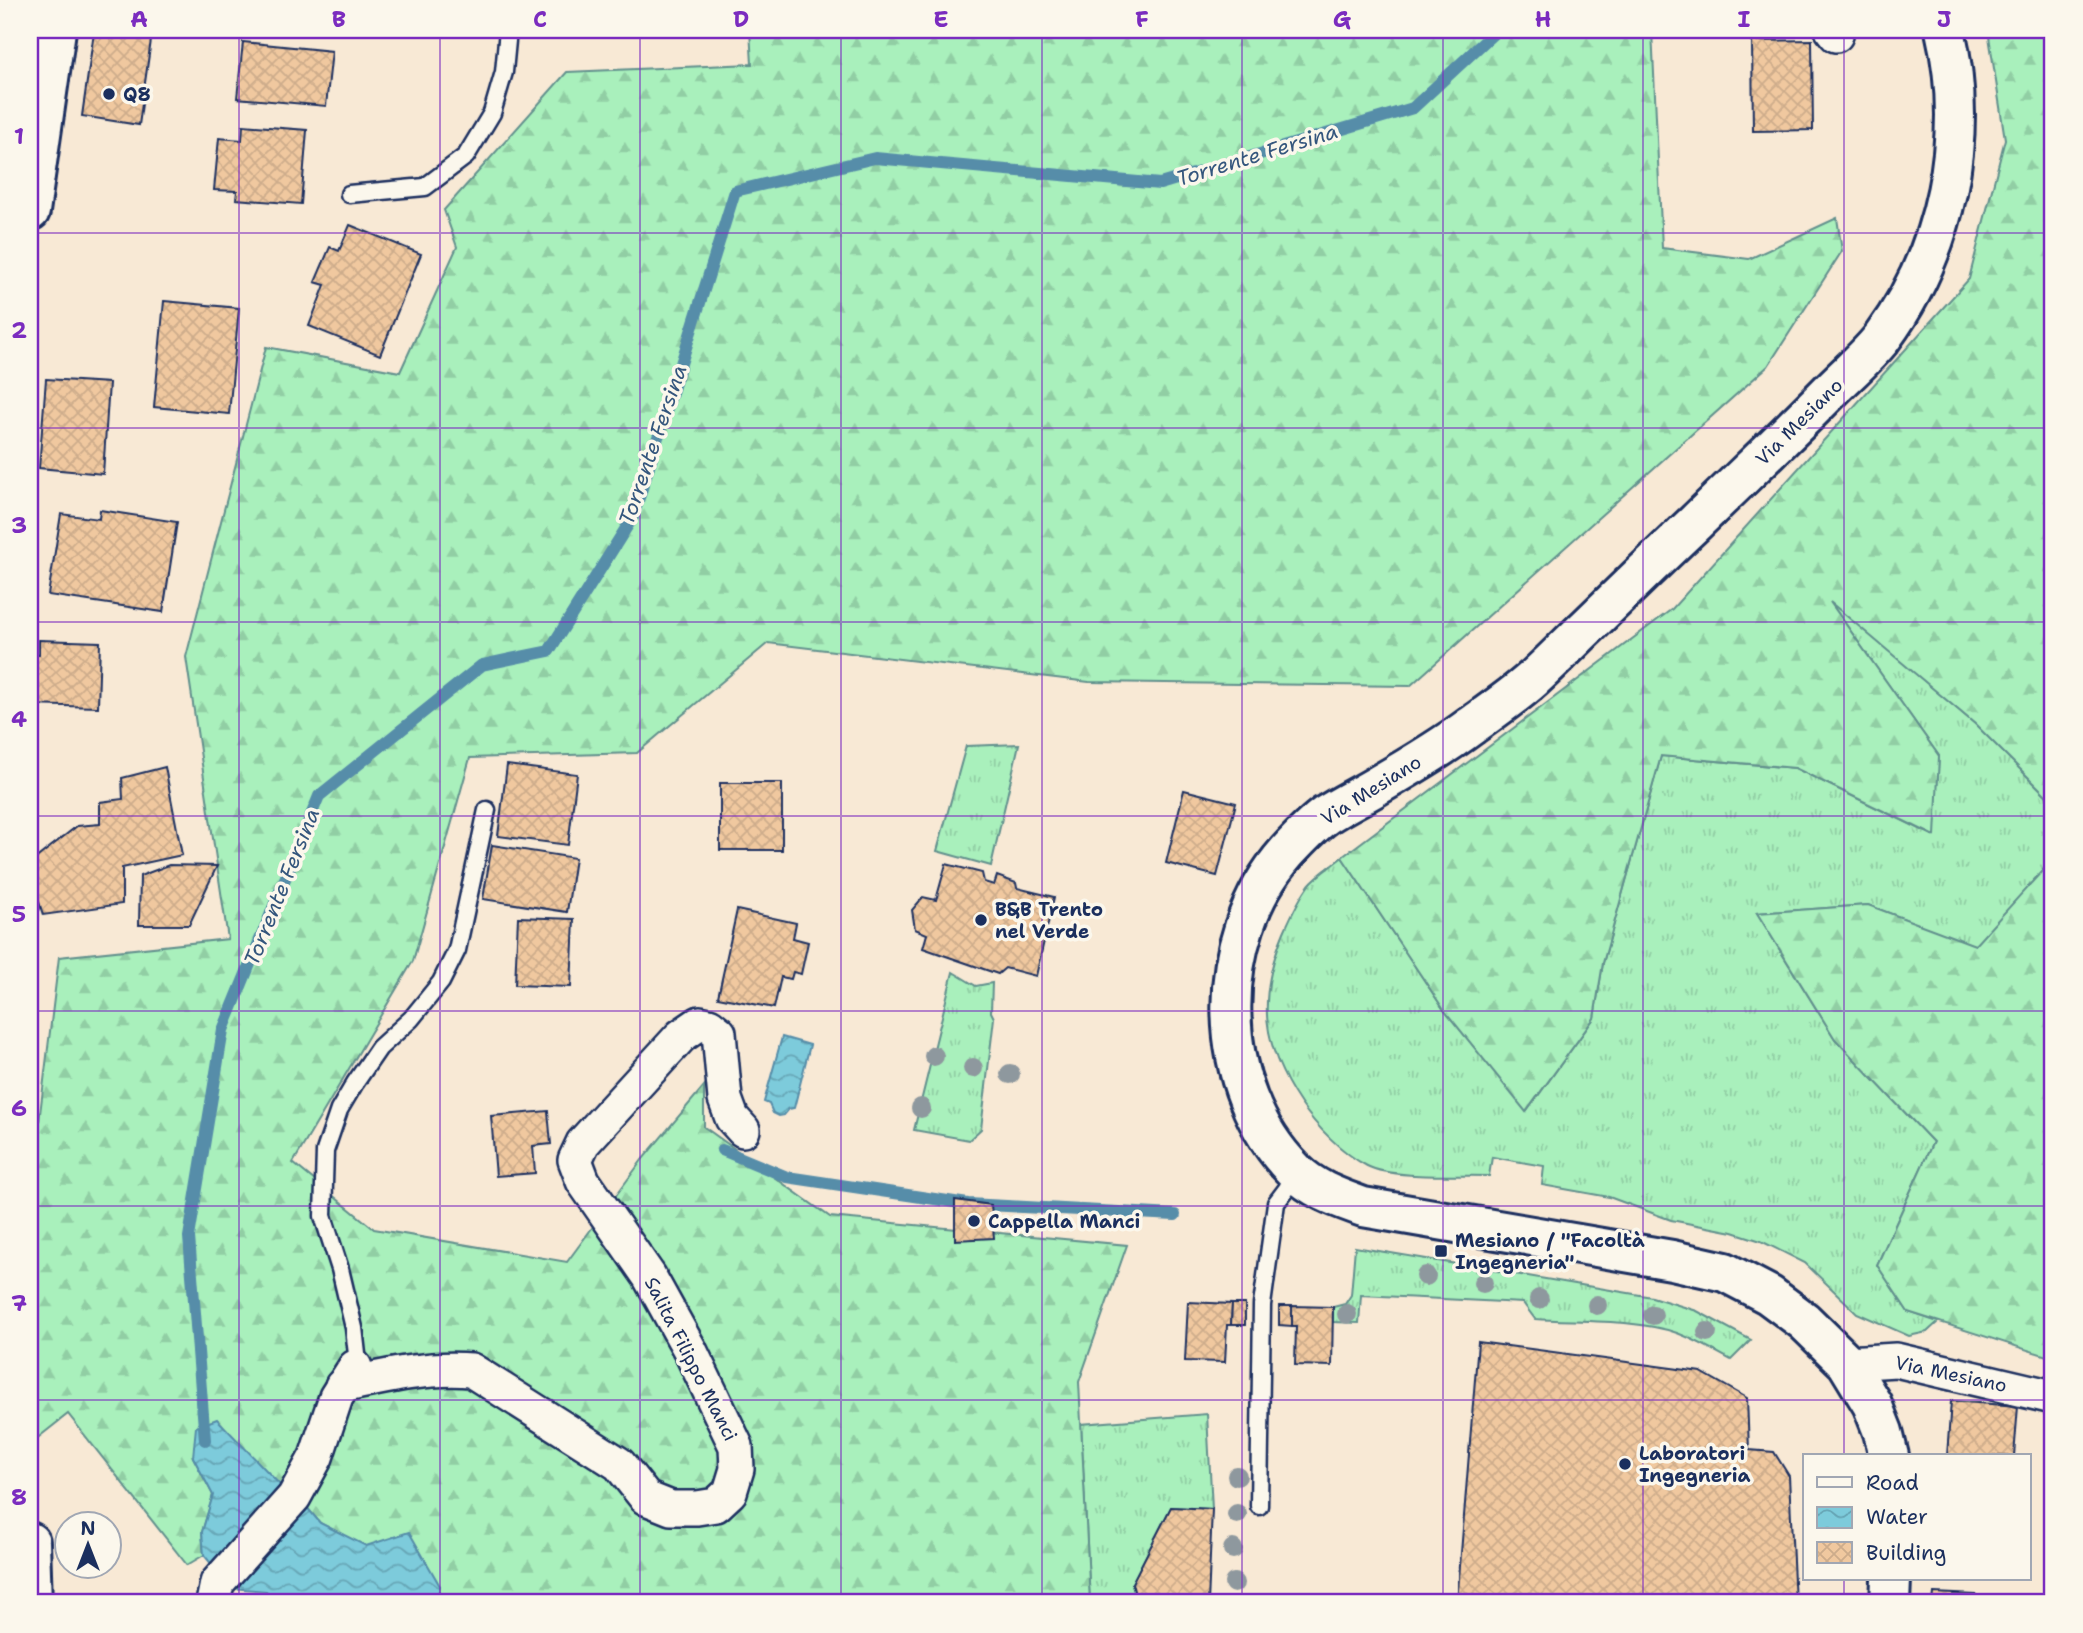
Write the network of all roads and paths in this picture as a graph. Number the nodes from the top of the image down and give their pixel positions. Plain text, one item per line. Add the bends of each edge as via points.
1 (56, 30) edge
2 (508, 30) edge
3 (1945, 30) edge
4 (349, 194) dead end
5 (30, 211) edge
6 (487, 810) dead end
7 (743, 1130) dead end
8 (1298, 1174) junction
9 (1847, 1363) junction
10 (350, 1374) junction
11 (2053, 1397) edge
12 (1888, 1454) edge
13 (1259, 1506) dead end
14 (30, 1542) edge
15 (1891, 1580) edge
16 (215, 1593) edge
17 (32, 1603) edge
18 (1890, 1603) edge

1 - 5 main road
2 - 4 lane via 504,72 492,113 466,156 425,187
3 - 8 main road, Via Mesiano via 1955,91 1953,168 1937,234 1914,288 1880,340 1532,680 1466,730 1324,817 1286,853 1264,884 1245,924 1233,974 1233,1047 1246,1093 1266,1133
6 - 10 lane via 457,950 441,982 379,1048 355,1083 339,1110 325,1151 323,1216 354,1328
7 - 10 street, Salita Filippo Manci via 732,1118 725,1098 719,1032 700,1023 681,1036 592,1133 575,1160 583,1181 649,1276 736,1446 737,1469 730,1492 716,1505 671,1508 646,1499 619,1464 471,1370 382,1377
8 - 9 main road, Via Mesiano via 1323,1191 1363,1207 1725,1272 1769,1295 1804,1321
8 - 13 lane via 1276,1203 1262,1305
9 - 11 street, Via Mesiano via 1896,1360
9 - 12 main road, Via Mesiano via 1872,1404
10 - 16 street via 336,1396 316,1457 294,1497
14 - 17 main road
15 - 18 main road

